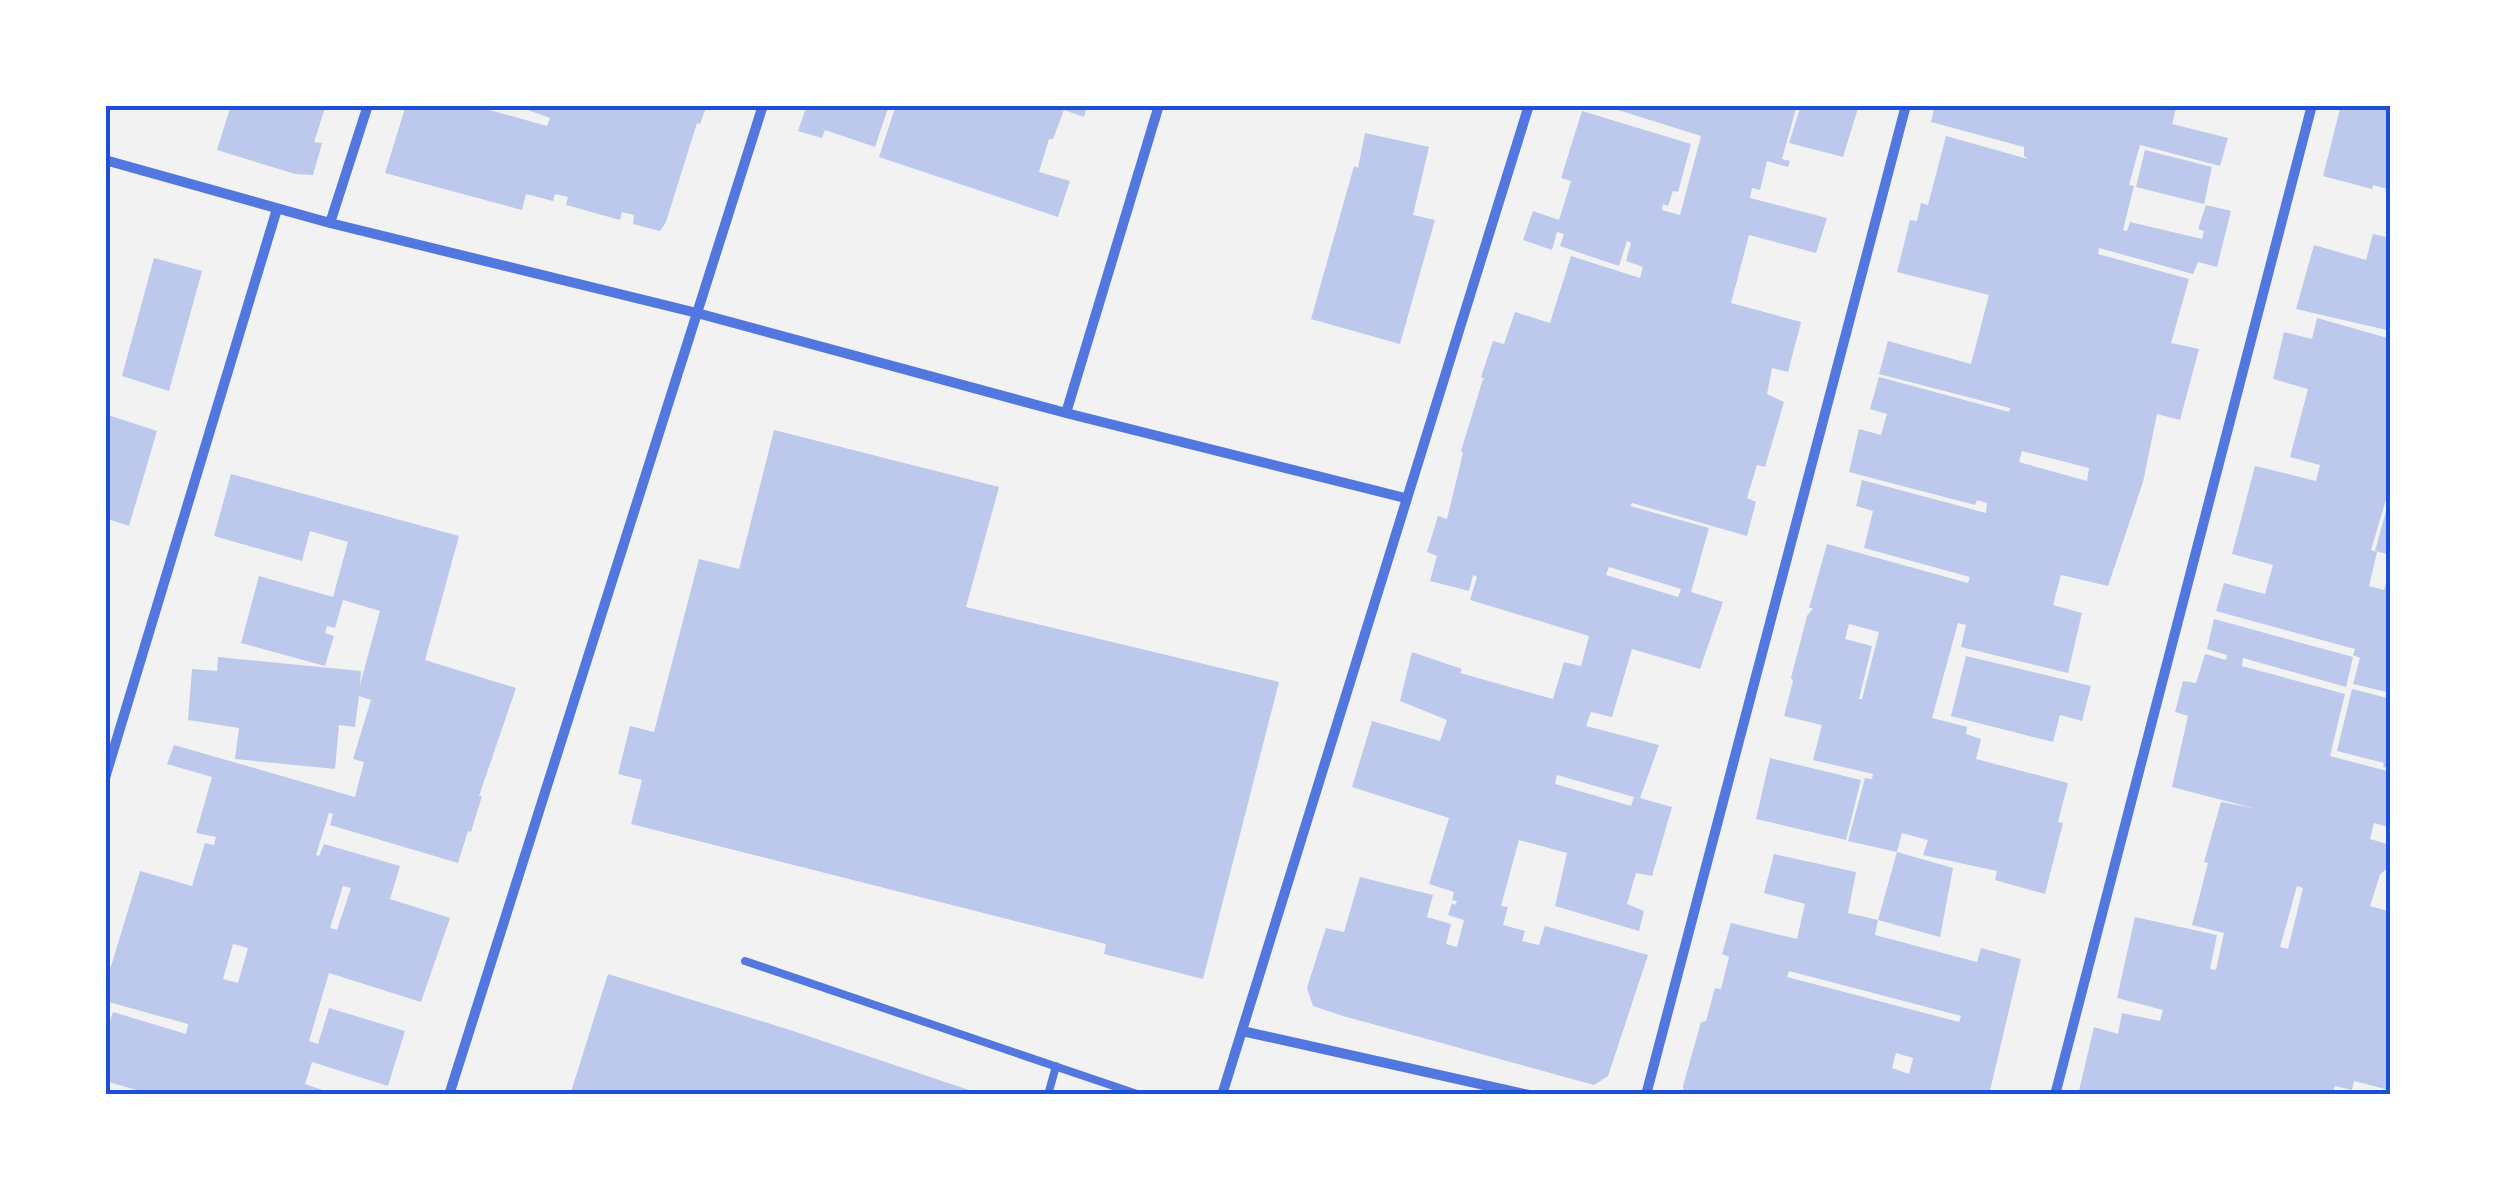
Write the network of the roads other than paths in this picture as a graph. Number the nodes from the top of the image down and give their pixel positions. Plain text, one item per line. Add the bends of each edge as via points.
1 (368, 105) edge
2 (763, 105) edge
3 (1159, 105) edge
4 (1529, 105) edge
5 (1906, 105) edge
6 (2312, 105) edge
7 (105, 160) edge
8 (277, 209) junction
9 (330, 223) junction
10 (696, 312) junction
11 (1066, 412) junction
12 (1406, 498) junction
13 (105, 778) edge
14 (745, 960) dead end
15 (1242, 1031) junction
16 (1056, 1066) junction
17 (449, 1095) edge
18 (1048, 1095) edge
19 (1140, 1095) edge
20 (1222, 1095) edge
21 (1529, 1095) edge
22 (1646, 1095) edge
23 (2055, 1095) edge

1 - 9 street
2 - 10 street
3 - 11 street
4 - 12 street
5 - 22 street
6 - 23 street
7 - 8 street
8 - 9 street
8 - 13 street
9 - 10 street
10 - 11 street
10 - 17 street
11 - 12 street
12 - 15 street
14 - 16 lane
15 - 20 street
15 - 21 street
16 - 18 lane
16 - 19 lane

